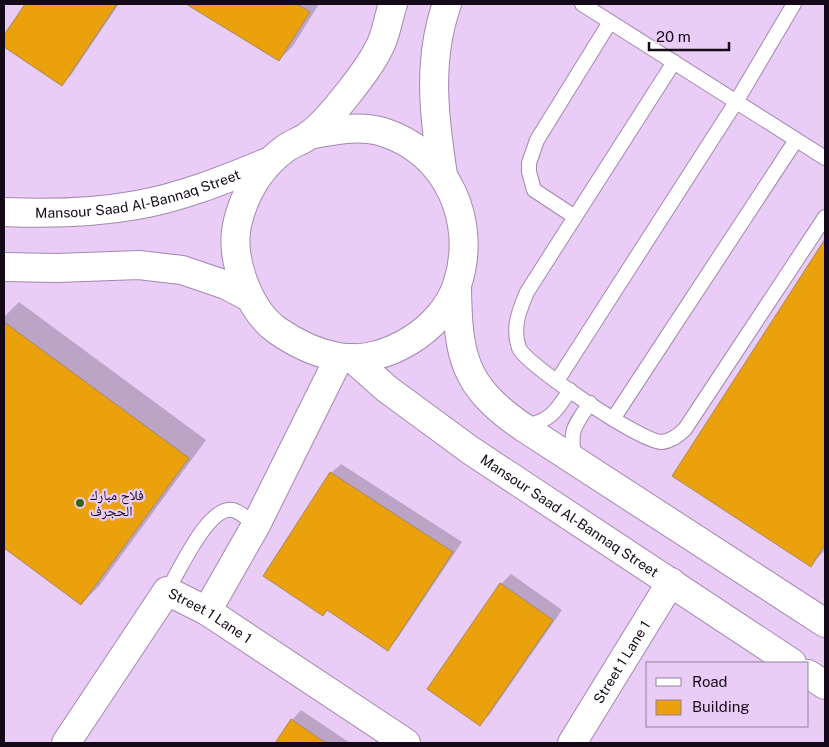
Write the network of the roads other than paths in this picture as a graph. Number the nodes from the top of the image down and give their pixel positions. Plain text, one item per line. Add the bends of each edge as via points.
1 (393, 4) edge
2 (447, 4) edge
3 (582, 4) edge
4 (794, 4) edge
5 (610, 22) junction
6 (674, 62) junction
7 (736, 102) junction
8 (310, 135) junction
9 (796, 140) junction
10 (825, 158) edge
11 (268, 162) junction
12 (443, 175) junction
13 (4, 212) edge
14 (575, 217) junction
15 (825, 217) edge
16 (4, 267) edge
17 (457, 287) junction
18 (250, 297) junction
19 (345, 358) junction
20 (557, 381) junction
21 (570, 390) junction
22 (590, 403) junction
23 (613, 419) junction
24 (524, 427) junction
25 (574, 459) junction
26 (256, 525) junction
27 (671, 582) junction
28 (167, 591) junction
29 (207, 611) junction
30 (825, 623) edge
31 (791, 662) edge
32 (809, 675) edge
33 (825, 685) edge
34 (66, 743) edge
35 (406, 743) edge
36 (572, 743) edge

1 - 8 street via 379,50 350,90
2 - 12 street via 434,67 434,114
3 - 5 lane
4 - 7 lane
5 - 6 lane
5 - 14 lane via 537,140 529,163 534,190
6 - 7 lane
6 - 14 lane
7 - 9 lane
7 - 20 lane
8 - 11 street via 287,146
8 - 12 street via 346,128 383,132 416,148
9 - 10 lane
9 - 23 lane
11 - 13 street, Mansour Saad Al-Bannaq Street via 211,185 138,205 54,214
11 - 18 street via 248,192 237,226 237,263
12 - 17 street via 462,219 465,248
14 - 20 lane via 527,292 516,327 524,357
15 - 23 lane via 686,429 671,440 662,442 640,436
16 - 18 street via 139,265 182,270
17 - 19 street via 440,316 415,339 385,353
17 - 24 street via 463,360 474,381 493,402
18 - 19 street via 272,327 303,348
19 - 26 street
19 - 27 street, Mansour Saad Al-Bannaq Street via 470,450
20 - 21 lane
21 - 22 lane
21 - 24 lane via 551,417
22 - 23 lane
22 - 25 lane via 571,436
24 - 25 street
25 - 30 street
26 - 28 lane via 234,510 216,514
26 - 29 street
27 - 31 street, Mansour Saad Al-Bannaq Street
27 - 36 street, Street 1 Lane 1
28 - 29 street, Street 1 Lane 1
28 - 34 street, Street 1 Lane 1
29 - 35 street, Street 1 Lane 1
32 - 33 street

